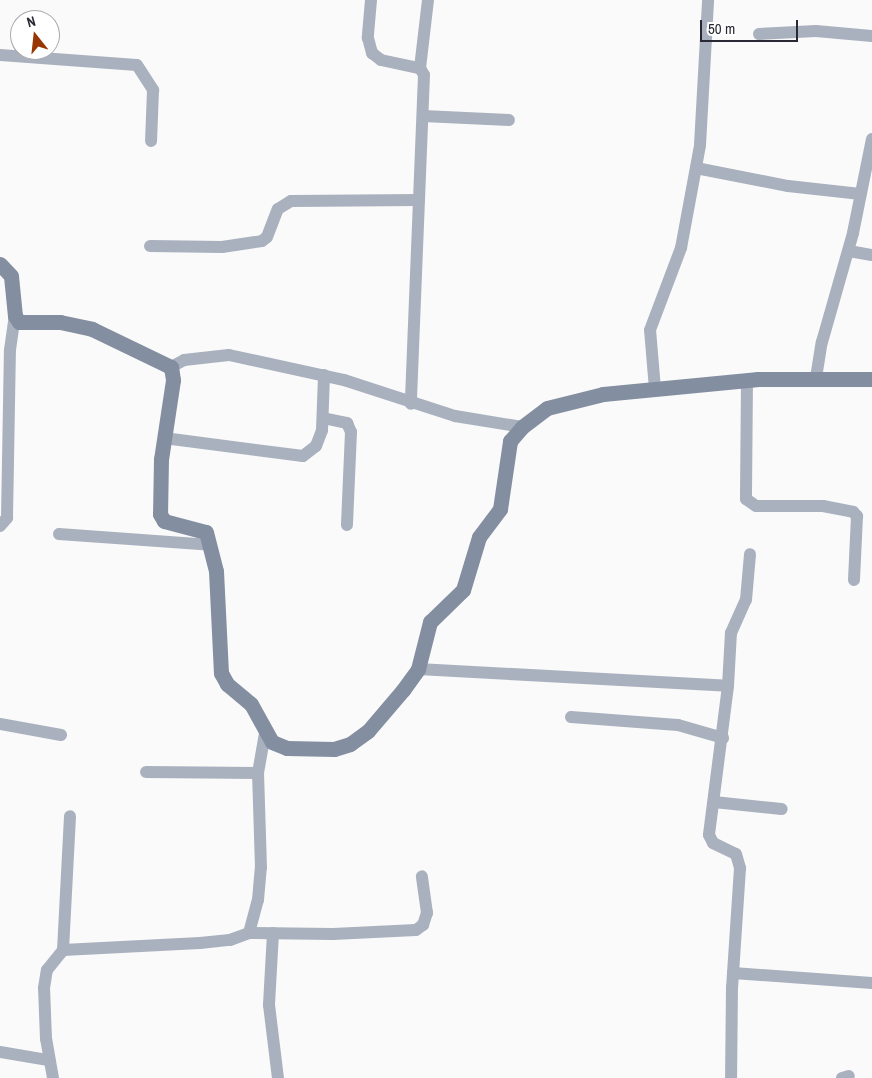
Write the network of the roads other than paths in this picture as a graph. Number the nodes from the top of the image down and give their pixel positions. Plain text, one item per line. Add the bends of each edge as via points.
1 (371, 0) edge
2 (428, 0) edge
3 (708, 0) edge
4 (759, 34) dead end
5 (872, 36) edge
6 (0, 55) edge
7 (420, 68) junction
8 (423, 116) junction
9 (510, 120) dead end
10 (872, 138) edge
11 (151, 141) dead end
12 (696, 168) junction
13 (861, 194) junction
14 (419, 200) junction
15 (150, 246) dead end
16 (848, 251) junction
17 (872, 255) edge
18 (0, 264) edge
19 (15, 316) junction
20 (171, 367) junction
21 (324, 375) junction
22 (816, 378) junction
23 (872, 379) edge
24 (747, 380) junction
25 (655, 389) junction
26 (411, 404) junction
27 (322, 418) junction
28 (522, 426) junction
29 (164, 438) junction
30 (347, 525) dead end
31 (0, 526) edge
32 (59, 534) dead end
33 (211, 545) junction
34 (750, 554) dead end
35 (854, 580) dead end
36 (418, 669) junction
37 (728, 686) junction
38 (571, 717) dead end
39 (0, 724) edge
40 (265, 734) junction
41 (61, 735) dead end
42 (723, 738) junction
43 (146, 772) dead end
44 (258, 773) junction
45 (714, 802) junction
46 (782, 809) dead end
47 (70, 816) dead end
48 (422, 876) dead end
49 (249, 933) junction
50 (272, 933) junction
51 (63, 950) junction
52 (733, 973) junction
53 (872, 983) edge
54 (0, 1052) edge
55 (48, 1060) junction
56 (53, 1078) edge
57 (278, 1078) edge
58 (731, 1078) edge

1 - 7 street via 368,38 372,53 381,60
2 - 7 street
3 - 12 street
4 - 5 street via 816,31
6 - 11 street via 137,64 153,90
7 - 8 street via 424,75
8 - 9 street
8 - 14 street
10 - 13 street
12 - 13 street via 788,186
12 - 25 street via 682,248 650,330
13 - 16 street
14 - 15 street via 291,201 278,210 267,237 262,241 222,247
14 - 26 street
16 - 17 street
16 - 22 street via 822,342
18 - 19 street via 11,276
19 - 20 street via 19,322 60,322 92,329
19 - 31 street via 10,350 7,518
20 - 21 street via 184,360 228,355
20 - 29 street via 173,380
21 - 26 street
21 - 27 street
22 - 23 street
22 - 24 street
24 - 25 street
24 - 35 street via 746,499 756,506 823,506 853,512 857,516
25 - 28 street via 576,399 546,408
26 - 28 street via 455,416
27 - 29 street via 316,446 302,456
27 - 30 street via 347,423 351,432
28 - 36 street via 510,442 500,508 479,537 463,590 430,622
29 - 33 street via 160,514 164,521 206,532
32 - 33 street
33 - 40 street via 216,572 221,674 227,684 251,704
34 - 37 street via 746,600 731,633
36 - 37 street
36 - 40 street via 368,731 350,744 334,749 286,748 272,742
37 - 42 street
38 - 42 street via 678,725
39 - 41 street
40 - 44 street
42 - 45 street
43 - 44 street
44 - 49 street via 261,868 258,900
45 - 46 street
45 - 52 street via 709,835 713,843 736,854 740,868
47 - 51 street
48 - 50 street via 427,913 423,926 416,930
49 - 50 street
49 - 51 street via 230,940 210,942
50 - 57 street via 269,1005
51 - 55 street via 47,970 44,988
52 - 53 street
52 - 58 street
54 - 55 street
55 - 56 street

